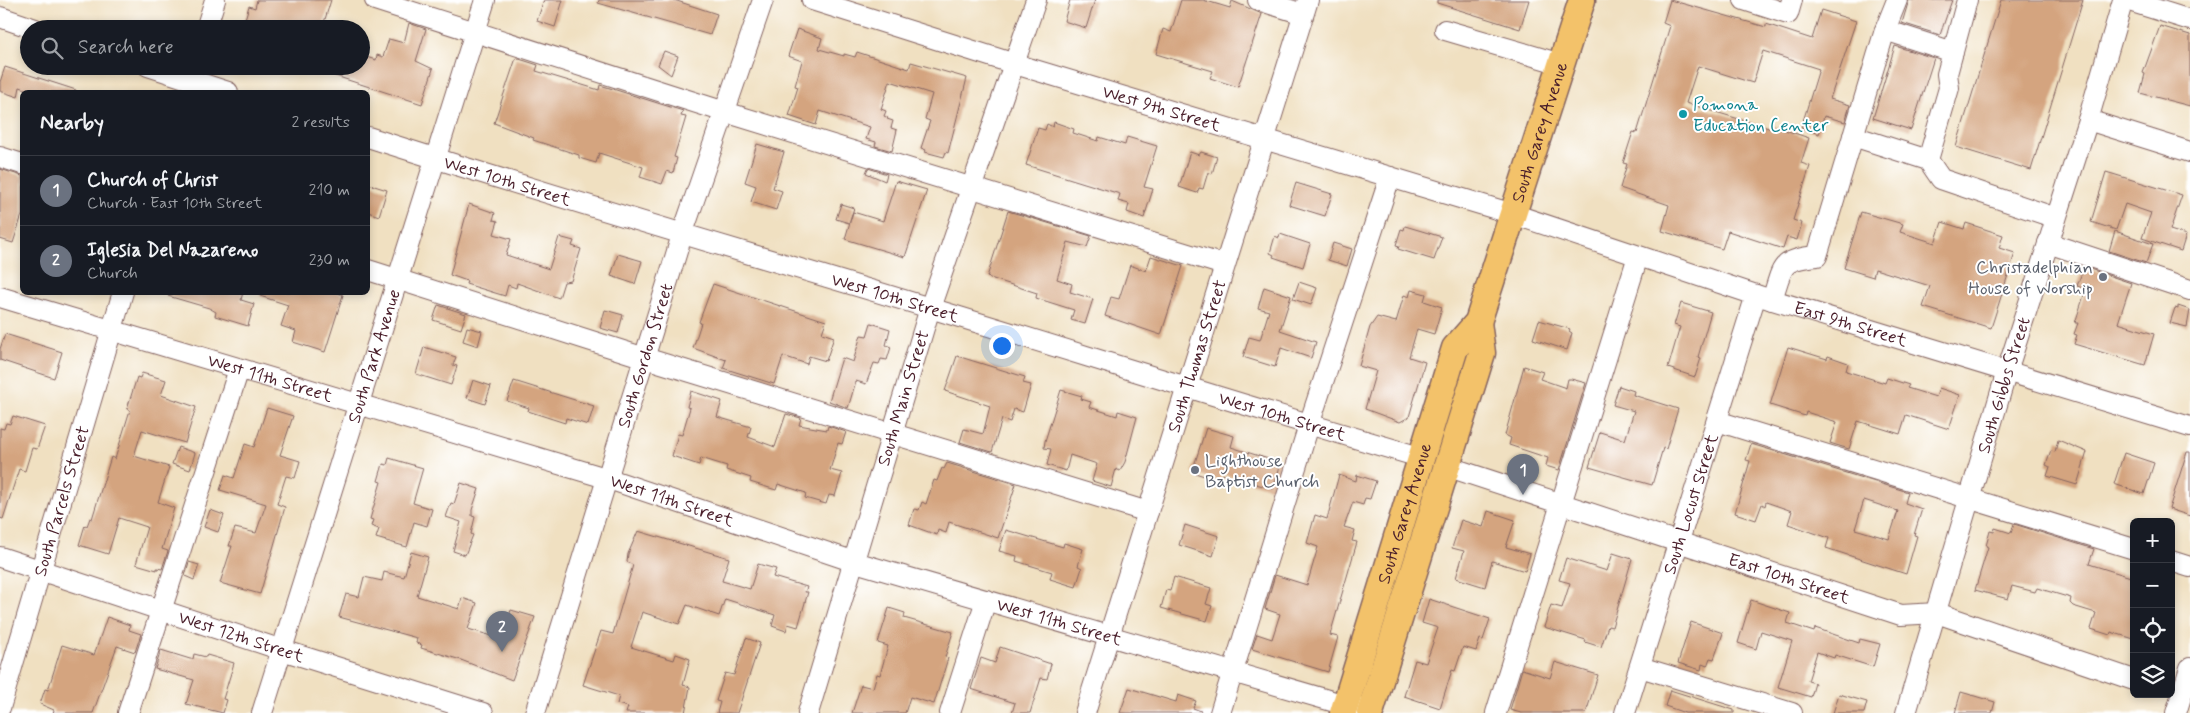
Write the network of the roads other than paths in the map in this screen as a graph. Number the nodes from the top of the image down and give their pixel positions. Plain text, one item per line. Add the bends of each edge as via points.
1 (215, 0) edge
2 (375, 0) edge
3 (485, 0) edge
4 (763, 0) edge
5 (812, 0) edge
6 (1036, 0) edge
7 (1258, 0) edge
8 (1582, 0) edge
9 (1744, 0) edge
10 (1792, 0) edge
11 (1897, 0) edge
12 (1967, 0) edge
13 (2125, 0) edge
14 (1306, 7) edge
15 (0, 17) edge
16 (209, 20) edge
17 (2190, 20) edge
18 (20, 24) edge
19 (1445, 30) dead end
20 (1885, 30) junction
21 (475, 34) junction
22 (1953, 52) junction
23 (1015, 64) junction
24 (1561, 64) junction
25 (175, 75) edge
26 (190, 80) edge
27 (222, 90) edge
28 (725, 112) junction
29 (2088, 120) junction
30 (1852, 136) junction
31 (370, 138) edge
32 (1264, 139) junction
33 (2190, 152) edge
34 (0, 157) edge
35 (436, 159) junction
36 (1928, 160) junction
37 (20, 163) edge
38 (1390, 177) junction
39 (972, 186) junction
40 (1513, 214) junction
41 (2056, 218) junction
42 (682, 235) junction
43 (2048, 244) junction
44 (1638, 256) junction
45 (1224, 265) junction
46 (370, 271) edge
47 (398, 279) junction
48 (2190, 290) edge
49 (122, 295) edge
50 (0, 297) edge
51 (1764, 297) junction
52 (930, 308) junction
53 (111, 330) junction
54 (645, 358) junction
55 (238, 369) junction
56 (2006, 370) junction
57 (1186, 388) junction
58 (359, 405) junction
59 (1718, 421) junction
60 (1309, 425) junction
61 (2190, 427) edge
62 (893, 433) junction
63 (1435, 462) junction
64 (609, 479) junction
65 (1970, 498) junction
66 (1561, 504) junction
67 (1148, 512) junction
68 (1678, 542) junction
69 (2130, 548) edge
70 (0, 557) edge
71 (855, 562) junction
72 (2175, 562) edge
73 (2190, 566) edge
74 (39, 569) junction
75 (986, 600) junction
76 (162, 610) junction
77 (1937, 613) junction
78 (1109, 636) junction
79 (282, 650) junction
80 (1640, 666) junction
81 (2190, 668) edge
82 (1234, 672) junction
83 (2130, 679) edge
84 (2180, 700) edge
85 (0, 708) edge
86 (1344, 709) edge
87 (128, 713) edge
88 (262, 713) edge
89 (483, 713) edge
90 (535, 713) edge
91 (808, 713) edge
92 (950, 713) edge
93 (1085, 713) edge
94 (1220, 713) edge
95 (1370, 713) edge
96 (1496, 713) edge
97 (1626, 713) edge
98 (1792, 713) edge
99 (1906, 713) edge

1 - 16 street
2 - 21 street
3 - 21 street, South Park Avenue
4 - 28 street, South Gordon Street
5 - 23 street, West 9th Street
6 - 23 street, South Main Street
7 - 14 street
8 - 24 main road, South Garey Avenue
9 - 10 street via 1788,14
11 - 20 street
12 - 22 street
13 - 17 street
13 - 29 street, South Gibbs Street
14 - 32 street, South Thomas Street
15 - 18 street
19 - 24 street
20 - 22 street
20 - 30 street
21 - 28 street
21 - 35 street, South Park Avenue
22 - 36 street via 1947,74 1949,88
23 - 32 street, West 9th Street
23 - 39 street, South Main Street
24 - 40 main road, South Garey Avenue
25 - 26 street
26 - 27 street
28 - 39 street
28 - 42 street, South Gordon Street
29 - 33 street
29 - 41 street, South Gibbs Street
30 - 36 street
30 - 51 street, South Locust Street via 1817,256 1794,259 1783,267
31 - 35 street, West 10th Street
32 - 38 street, West 9th Street
32 - 45 street, South Thomas Street
34 - 37 street
35 - 42 street, West 10th Street
35 - 47 street, South Park Avenue
36 - 41 street via 1941,179
38 - 40 street, West 9th Street
38 - 60 street
39 - 45 street
39 - 52 street, South Main Street
40 - 44 street, East 9th Street
40 - 63 main road, South Garey Avenue via 1478,322 1482,353
41 - 43 street, South Gibbs Street
42 - 52 street, West 10th Street
42 - 54 street, South Gordon Street
43 - 48 street
43 - 56 street, South Gibbs Street
44 - 51 street, East 9th Street
44 - 66 street
45 - 57 street, South Thomas Street
46 - 47 street
47 - 54 street
47 - 58 street, South Park Avenue
49 - 53 street, South Parcels Street
50 - 53 street, West 11th Street
51 - 56 street, East 9th Street
51 - 59 street, South Locust Street
52 - 57 street, West 10th Street
52 - 62 street, South Main Street
53 - 55 street, West 11th Street
53 - 74 street, South Parcels Street
54 - 62 street
54 - 64 street, South Gordon Street
55 - 58 street, West 11th Street
55 - 76 street
56 - 61 street, East 9th Street
56 - 65 street, South Gibbs Street
57 - 60 street, West 10th Street
57 - 67 street, South Thomas Street
58 - 64 street, West 11th Street
58 - 79 street, South Park Avenue
59 - 65 street
59 - 68 street, South Locust Street
60 - 63 street, West 10th Street
60 - 82 street
62 - 67 street
62 - 71 street, South Main Street
63 - 66 street, East 10th Street
63 - 86 main road, South Garey Avenue
63 - 95 main road, South Garey Avenue
64 - 71 street, West 11th Street
64 - 90 street, South Gordon Street
65 - 69 street
65 - 77 street, South Gibbs Street
66 - 68 street, East 10th Street
66 - 96 street
67 - 78 street, South Thomas Street
68 - 77 street, East 10th Street via 1901,616
68 - 80 street, South Locust Street
70 - 74 street, West 12th Street
71 - 75 street, West 11th Street
71 - 91 street, South Main Street
72 - 73 street
74 - 76 street, West 12th Street
74 - 85 street, South Parcels Street
75 - 78 street, West 11th Street
75 - 92 street
76 - 79 street, West 12th Street
76 - 87 street
77 - 83 street, East 10th Street
77 - 99 street, South Gibbs Street
78 - 82 street, West 11th Street
78 - 93 street, South Thomas Street
79 - 88 street, South Park Avenue
79 - 89 street, West 12th Street
80 - 97 street, South Locust Street
80 - 98 street
81 - 84 street
82 - 86 street, West 11th Street
82 - 94 street
86 - 95 street, West 11th Street

